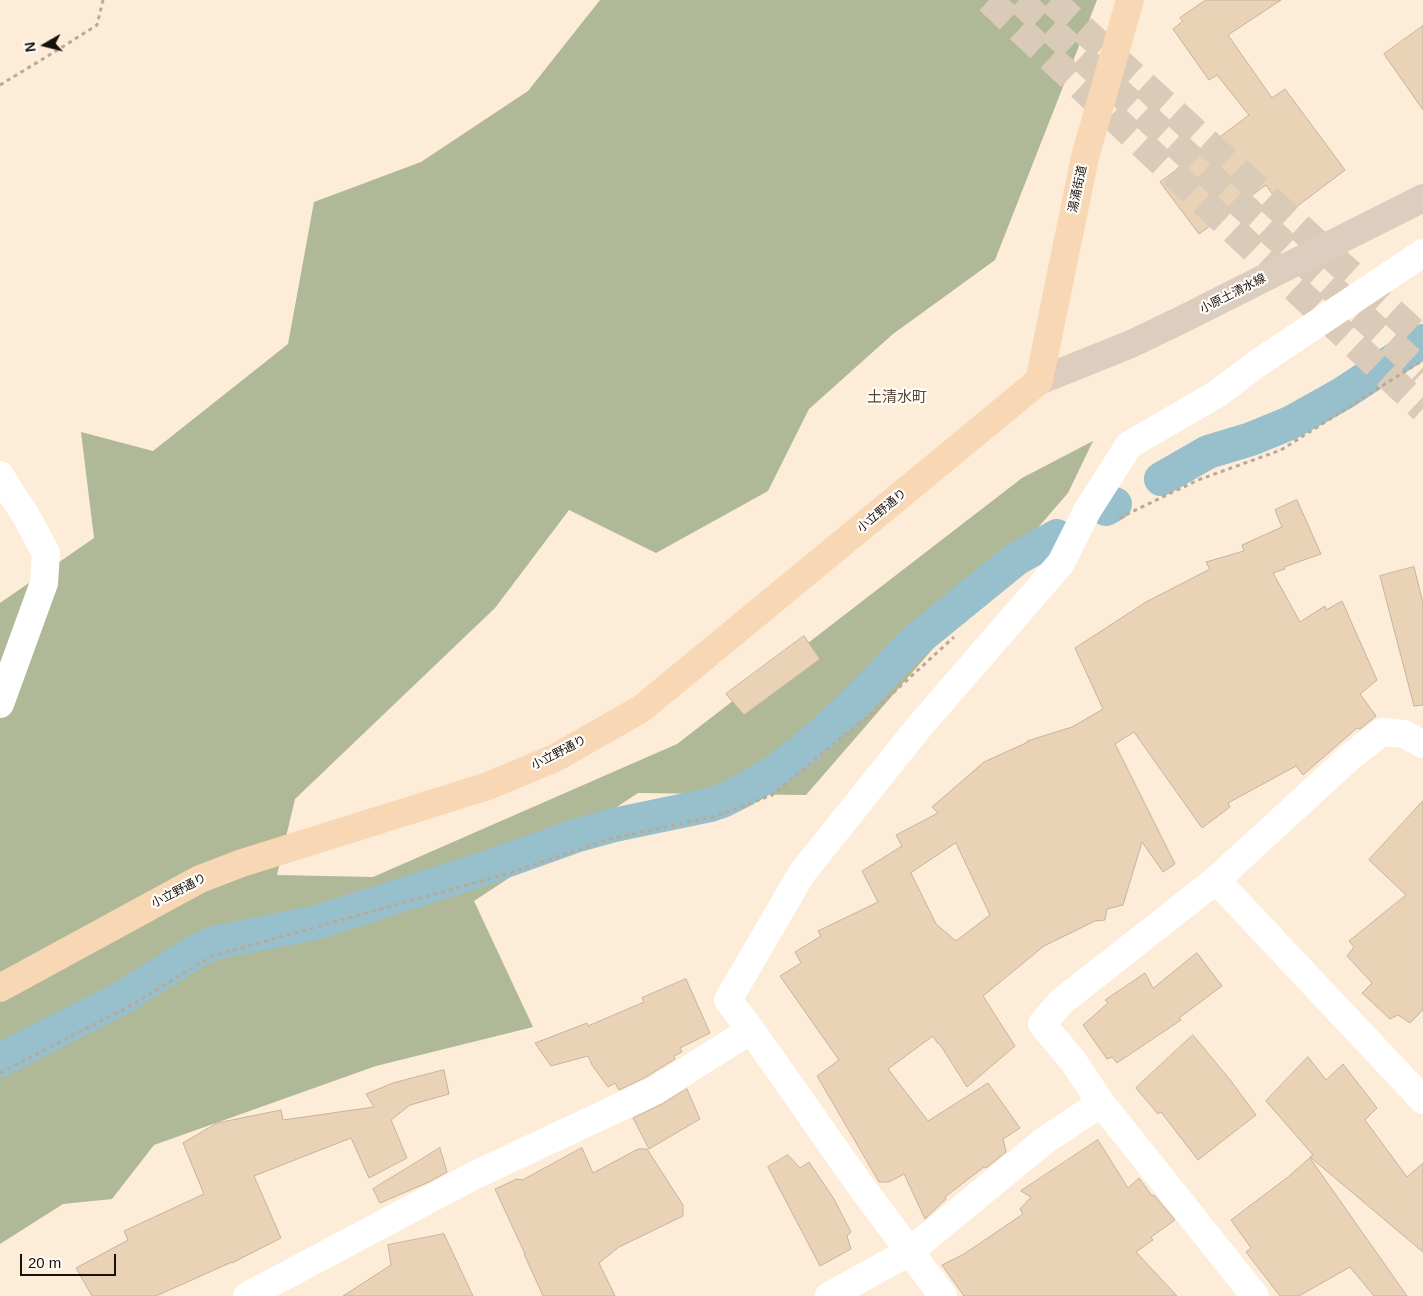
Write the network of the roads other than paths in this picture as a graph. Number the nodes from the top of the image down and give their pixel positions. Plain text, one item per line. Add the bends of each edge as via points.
1 (1130, 0) edge
2 (1423, 198) edge
3 (1423, 253) edge
4 (1039, 381) junction
5 (0, 474) edge
6 (0, 704) edge
7 (1423, 744) edge
8 (1216, 880) junction
9 (0, 988) edge
10 (751, 1030) junction
11 (1423, 1100) edge
12 (1100, 1103) junction
13 (909, 1252) junction
14 (255, 1294) edge
15 (830, 1296) edge
16 (943, 1296) edge
17 (1255, 1296) edge

1 - 4 main road, 湯涌街道 via 1085,157
2 - 4 main road, 小原土清水線 via 1131,344
3 - 10 street via 1258,363 1218,394 1129,445 1087,511 1061,563 919,727 802,873 728,1000
4 - 9 main road, 小立野通り via 641,709 555,758 488,786 200,879
5 - 6 street via 46,553 44,583
7 - 8 street via 1404,734 1382,732 1351,756
8 - 11 street
8 - 12 street via 1061,1002 1042,1024 1073,1061
10 - 13 street
10 - 14 street via 654,1091 475,1175
12 - 13 street via 1044,1141
12 - 17 street
13 - 15 street
13 - 16 street

